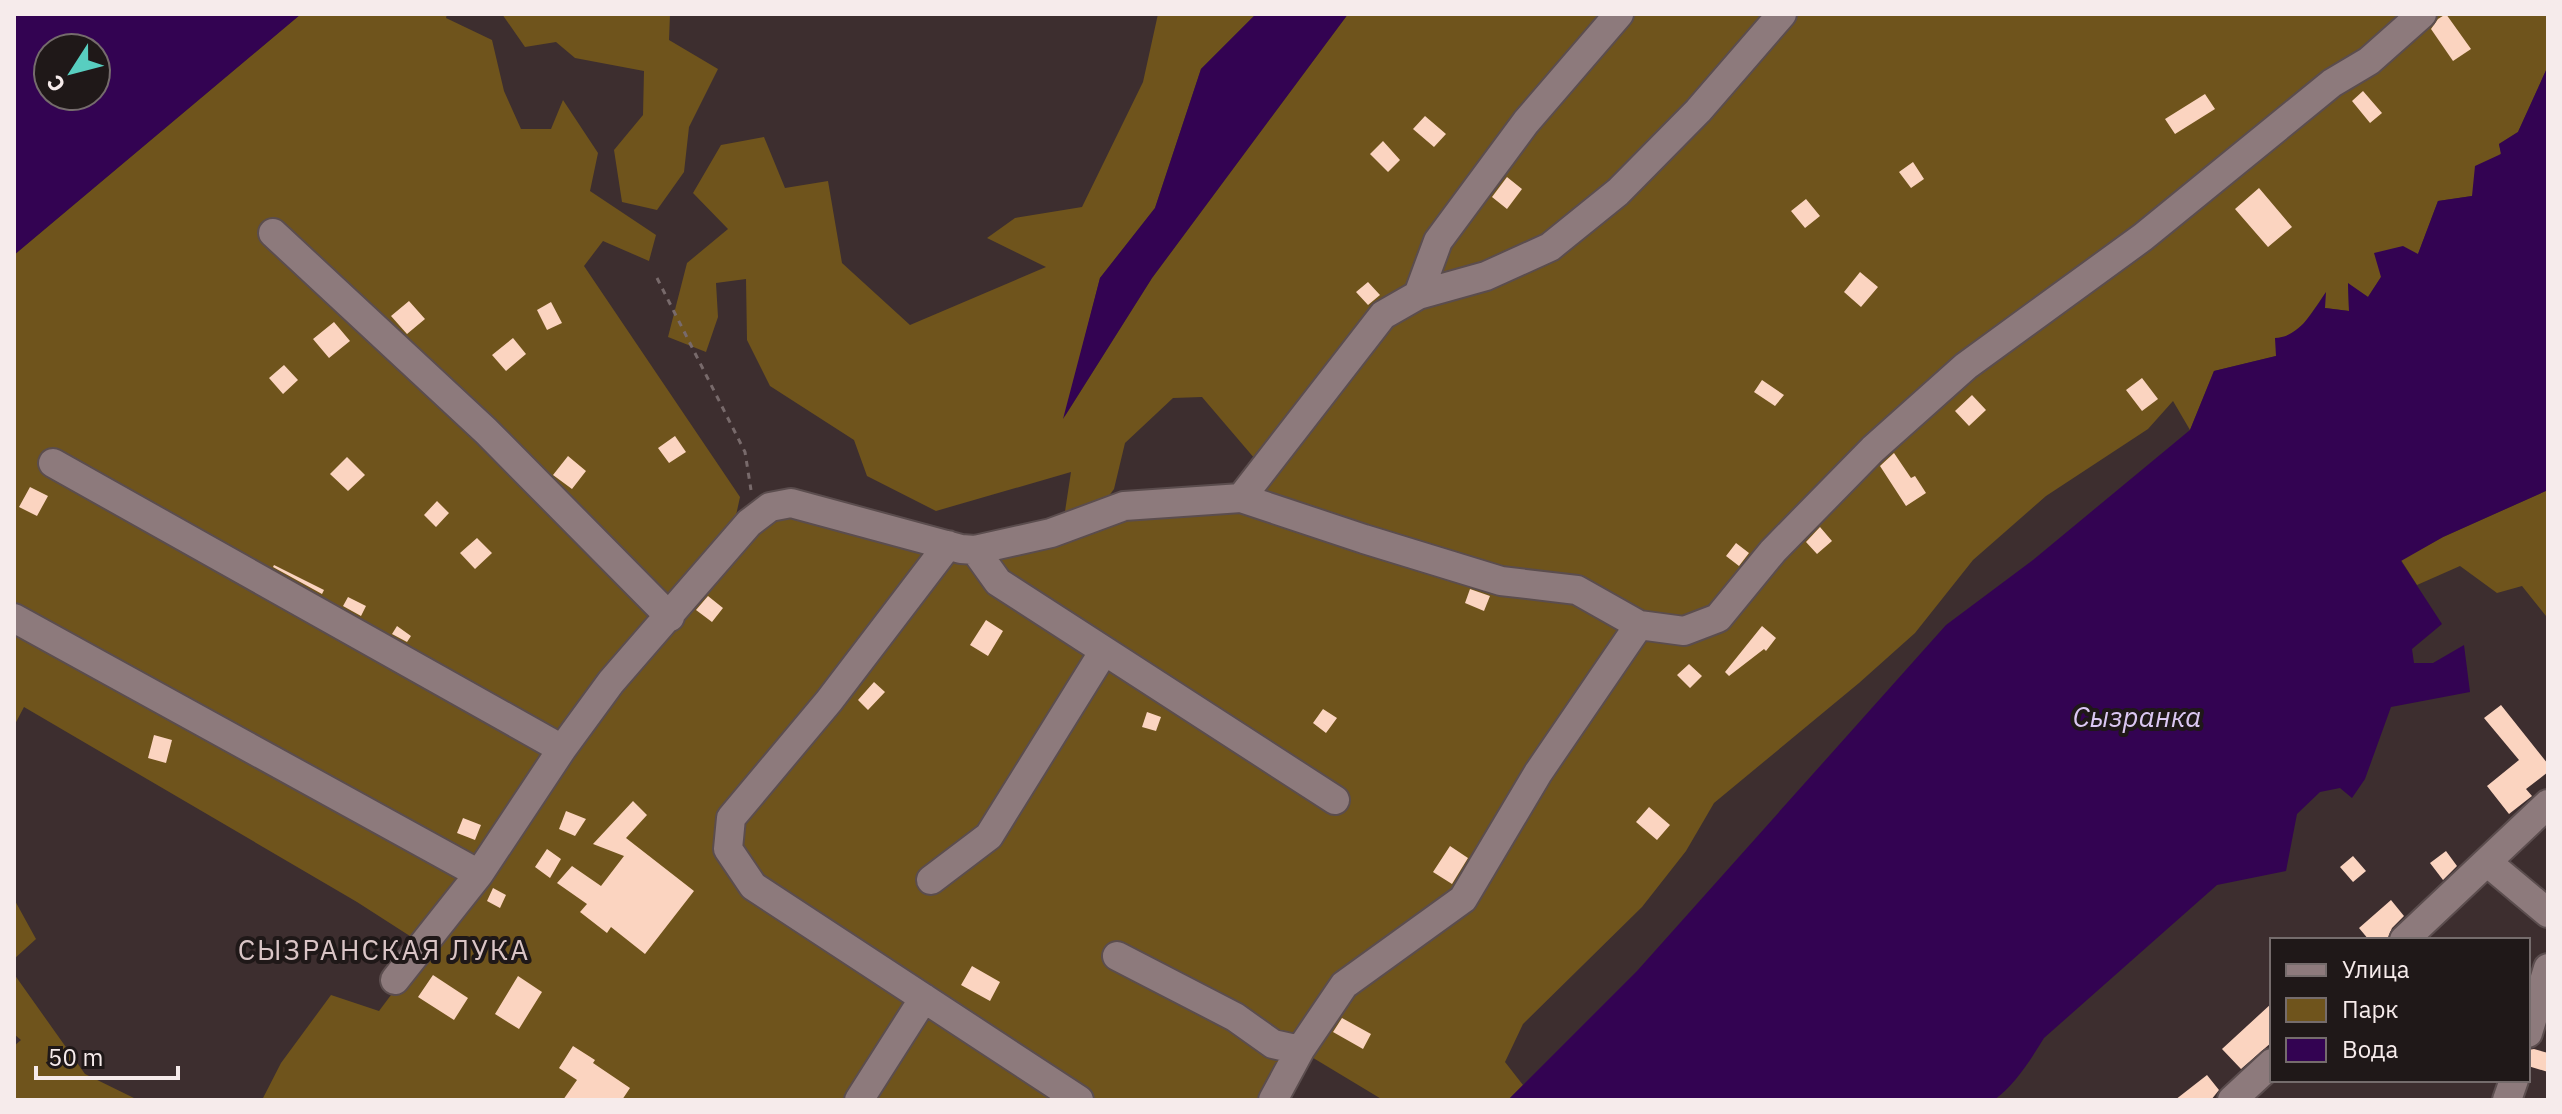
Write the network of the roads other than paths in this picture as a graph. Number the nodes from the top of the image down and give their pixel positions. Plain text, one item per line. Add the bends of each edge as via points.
1 (1619, 14) edge
2 (1782, 14) edge
3 (2422, 14) edge
4 (273, 233) dead end
5 (1418, 295) junction
6 (53, 463) dead end
7 (1241, 498) junction
8 (962, 547) junction
9 (670, 617) junction
10 (14, 618) edge
11 (1639, 625) junction
12 (1104, 651) junction
13 (562, 749) junction
14 (1335, 800) dead end
15 (2548, 804) edge
16 (2487, 862) junction
17 (479, 874) junction
18 (931, 880) dead end
19 (2548, 913) edge
20 (2406, 938) edge
21 (1117, 956) dead end
22 (2548, 968) edge
23 (395, 980) dead end
24 (924, 998) junction
25 (2530, 1026) edge
26 (1300, 1050) junction
27 (2270, 1065) edge
28 (859, 1100) edge
29 (1079, 1100) edge
30 (1273, 1100) edge
31 (2232, 1100) edge

1 - 5 street via 1526,122 1438,241
2 - 5 street via 1618,192 1550,247 1486,276
3 - 11 street via 2143,237 1966,366 1873,449 1773,551 1718,618 1684,631
4 - 9 street via 486,431
5 - 7 street via 1383,315
6 - 13 street
7 - 8 street via 1124,506 1051,533
7 - 11 street via 1501,581 1577,590
8 - 9 street via 791,503 770,507 749,523
8 - 12 street via 998,582
8 - 24 street via 731,818 728,849 753,886
9 - 13 street via 611,682
10 - 17 street
11 - 26 street via 1538,773 1463,899 1344,985
12 - 14 street
12 - 18 street via 989,836
13 - 17 street
15 - 16 street
16 - 19 street
16 - 20 street
17 - 23 street
21 - 26 street via 1235,1017 1273,1044
22 - 25 street
24 - 28 street
24 - 29 street
26 - 30 street
27 - 31 street

